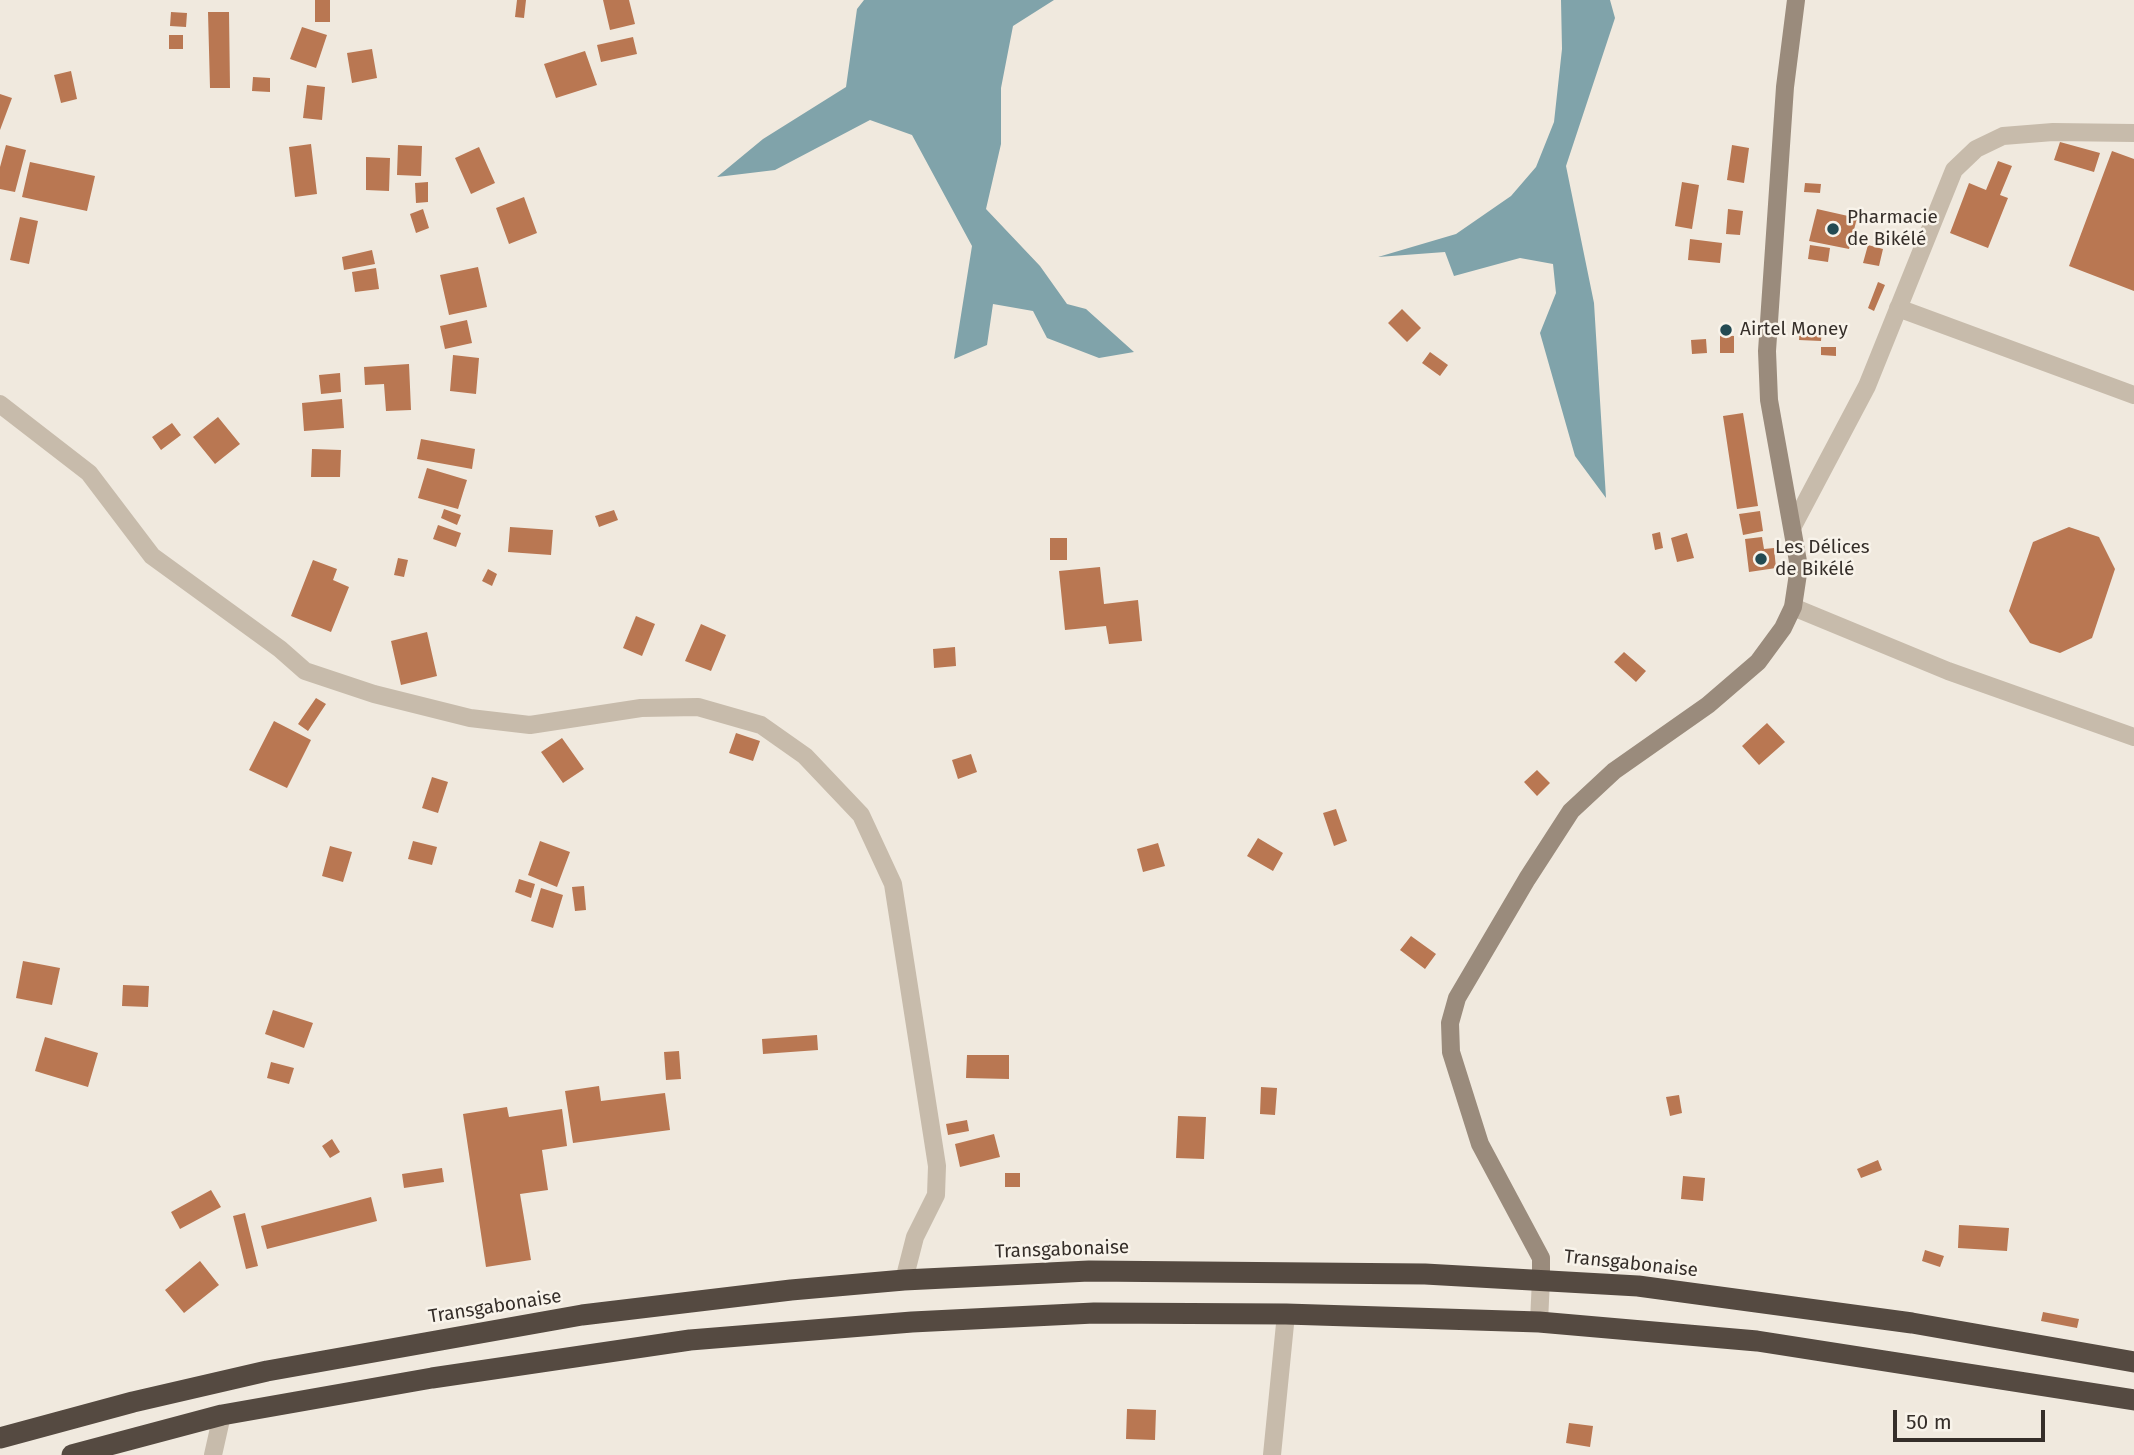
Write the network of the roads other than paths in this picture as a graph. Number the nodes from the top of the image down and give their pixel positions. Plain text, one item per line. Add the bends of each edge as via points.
1 (1796, 0) edge
2 (2134, 133) edge
3 (1898, 308) junction
4 (2134, 395) edge
5 (0, 404) edge
6 (1793, 526) junction
7 (1793, 607) junction
8 (2134, 737) edge
9 (1541, 1279) junction
10 (904, 1280) junction
11 (1286, 1314) junction
12 (1539, 1322) junction
13 (2134, 1362) edge
14 (2134, 1400) edge
15 (222, 1415) junction
16 (0, 1438) edge
17 (72, 1455) edge
18 (213, 1455) edge
19 (1272, 1455) edge

1 - 6 street via 1785,87 1767,351 1769,400
2 - 3 street via 2003,136 1976,149 1954,170
3 - 4 street
3 - 6 street via 1867,386
5 - 10 street via 89,473 152,556 304,671 470,718 530,724 640,708 698,707 761,725 805,757 861,815 893,884 937,1166 936,1195 915,1237
6 - 7 street via 1799,566
7 - 8 street via 1948,671
7 - 9 street via 1758,662 1709,705 1614,771 1572,811 1457,999 1450,1023 1451,1052 1460,1084 1480,1144 1541,1258
9 - 10 highway, Transgabonaise via 1088,1271
9 - 12 street
9 - 13 highway, Transgabonaise via 1763,1302
10 - 16 highway, Transgabonaise via 636,1309 453,1336 203,1385
11 - 12 highway
11 - 15 highway via 1094,1313 690,1340
11 - 19 street
12 - 14 highway via 1757,1341
15 - 17 highway
15 - 18 street

